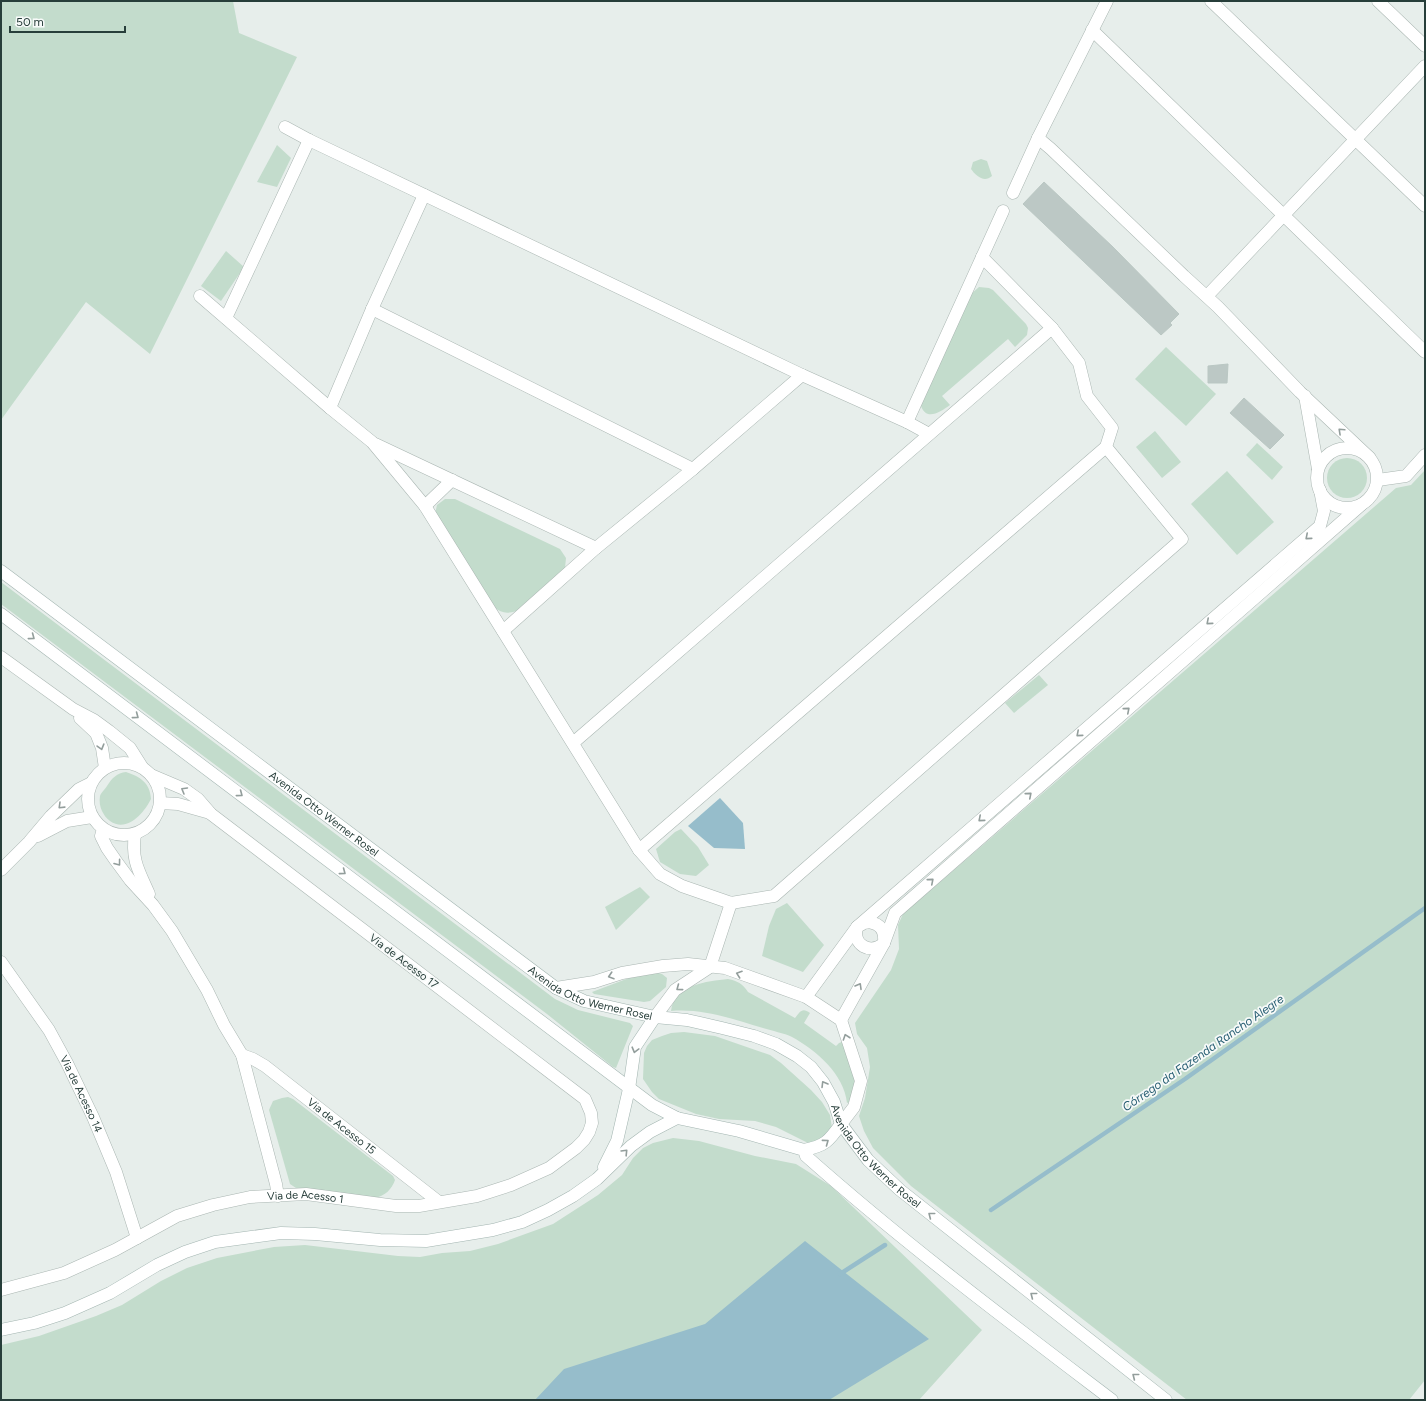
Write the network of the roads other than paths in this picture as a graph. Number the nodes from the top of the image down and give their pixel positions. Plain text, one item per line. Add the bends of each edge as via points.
1 (1107, 1) edge
2 (1211, 1) edge
3 (1378, 1) edge
4 (1092, 30) junction
5 (1425, 46) edge
6 (1425, 66) edge
7 (285, 127) dead end
8 (1038, 138) junction
9 (1355, 139) junction
10 (309, 140) junction
11 (1013, 193) dead end
12 (424, 195) junction
13 (1425, 206) edge
14 (1003, 211) dead end
15 (1283, 214) junction
16 (982, 257) junction
17 (200, 296) dead end
18 (1207, 296) junction
19 (372, 309) junction
20 (226, 318) junction
21 (1052, 328) junction
22 (1425, 352) edge
23 (802, 374) junction
24 (1305, 396) junction
25 (330, 408) junction
26 (907, 422) junction
27 (929, 434) junction
28 (372, 442) junction
29 (1106, 447) junction
30 (1425, 455) edge
31 (1370, 458) junction
32 (693, 469) junction
33 (1318, 469) junction
34 (452, 480) junction
35 (1378, 480) junction
36 (1320, 490) junction
37 (1361, 505) junction
38 (425, 506) junction
39 (596, 548) junction
40 (1, 570) edge
41 (1, 614) edge
42 (503, 631) junction
43 (1, 657) edge
44 (73, 708) junction
45 (573, 743) junction
46 (106, 768) junction
47 (146, 771) junction
48 (91, 783) junction
49 (160, 803) junction
50 (211, 814) junction
51 (92, 817) junction
52 (103, 829) junction
53 (135, 834) junction
54 (29, 842) junction
55 (639, 850) junction
56 (1, 870) edge
57 (731, 903) junction
58 (153, 905) junction
59 (857, 927) junction
60 (884, 943) junction
61 (1, 962) edge
62 (710, 967) junction
63 (556, 988) junction
64 (806, 997) junction
65 (655, 1017) junction
66 (841, 1020) junction
67 (242, 1055) junction
68 (629, 1089) junction
69 (591, 1114) joint
70 (677, 1118) junction
71 (841, 1124) junction
72 (804, 1150) junction
73 (596, 1179) junction
74 (278, 1196) junction
75 (439, 1202) junction
76 (137, 1238) junction
77 (1, 1290) edge
78 (1, 1330) edge
79 (1112, 1400) edge
80 (1166, 1400) edge

1 - 4 street
2 - 9 street
3 - 5 street
4 - 8 street
4 - 15 street
6 - 9 street
7 - 10 street
8 - 11 street
8 - 18 street
9 - 13 street
9 - 15 street
10 - 12 street
10 - 20 street
12 - 19 street
12 - 23 street
14 - 16 street
15 - 18 street
15 - 22 street
16 - 21 street
16 - 26 street
17 - 20 street
18 - 24 street
19 - 25 street
19 - 32 street
20 - 25 street
21 - 27 street
21 - 29 street via 1079,363 1087,396 1112,428
23 - 26 street
23 - 32 street
31 -> 24 street
24 - 33 street
25 - 28 street
26 - 27 street
27 - 45 street
28 - 34 street
28 - 38 street
29 - 55 street
29 - 57 street via 1182,539 774,896
30 - 35 street via 1406,476
31 - 33 street via 1359,450 1345,448 1328,454
31 - 35 street
32 - 39 street
33 - 36 street
34 - 38 street
34 - 39 street
35 - 37 street via 1369,499
36 - 37 street via 1325,498 1342,508
36 -> 59 street via 1324,511 1320,526
60 -> 37 street via 895,912
38 - 42 street
39 - 42 street
40 - 63 street, Avenida Otto Werner Rosel
41 -> 68 street
42 - 45 street
43 - 44 street
44 -> 46 street via 96,733
44 - 47 street via 94,720 130,748
45 - 55 street
46 - 47 street via 117,763 130,763
46 - 48 street via 97,774
47 - 49 street via 157,783
50 -> 47 street, Via de Acesso 17 via 198,799 184,789
48 - 51 street via 88,806
48 -> 54 street via 78,789 50,816
49 - 50 street, Via de Acesso 17 via 178,804
49 - 53 street via 158,813 152,822
50 - 69 street, Via de Acesso 17 via 585,1099
51 - 52 street
51 - 54 street via 68,821
52 - 53 street via 124,836
52 -> 58 street via 101,836 107,848 130,880
53 - 58 street via 134,860
54 - 56 street
55 - 57 street via 660,874 682,886
57 - 62 street
58 - 67 street via 189,959
59 - 60 street via 869,922 880,925 885,934
59 - 60 street via 856,937 861,945 870,949
59 - 64 street
66 -> 60 street
61 - 76 street, Via de Acesso 14 via 49,1030 67,1063 116,1172
62 -> 63 street via 688,964 663,966
64 -> 62 street via 725,968
62 -> 65 street via 675,990
63 - 65 street, Avenida Otto Werner Rosel via 584,1001
64 - 66 street
65 -> 68 street via 634,1047
71 -> 65 street, Avenida Otto Werner Rosel via 834,1102 823,1082 812,1067 790,1052 776,1044 722,1028 687,1020
71 -> 66 street via 854,1107 861,1081
67 - 74 street
67 - 75 street, Via de Acesso 15 via 265,1066
68 - 70 street
68 - 73 street via 617,1141
69 - 75 street, Via de Acesso 1 via 592,1123 584,1140 549,1168 511,1185 477,1196
70 - 72 street via 739,1131
73 -> 70 street via 631,1146 650,1132
72 -> 71 street via 819,1147 831,1138
80 -> 71 street, Avenida Otto Werner Rosel via 900,1190 868,1160
72 - 79 street via 806,1156 919,1252
73 - 78 street via 573,1196 522,1222 492,1230 426,1241 281,1233 216,1242 178,1255 65,1313
74 - 75 street, Via de Acesso 1 via 306,1194 396,1206 419,1206
74 - 76 street, Via de Acesso 1 via 250,1197 213,1205 177,1216
76 - 77 street, Via de Acesso 1 via 94,1261 64,1273

